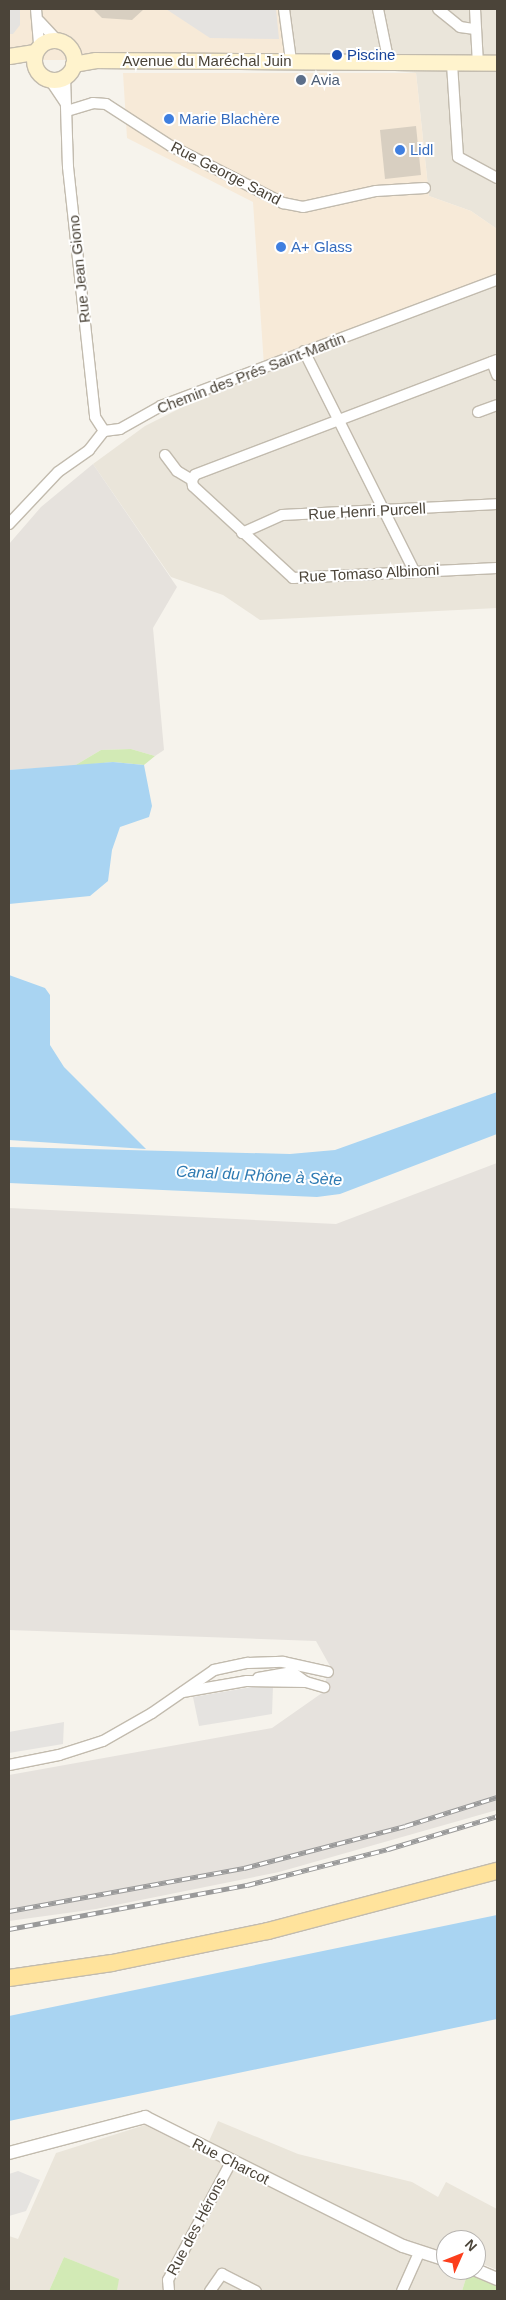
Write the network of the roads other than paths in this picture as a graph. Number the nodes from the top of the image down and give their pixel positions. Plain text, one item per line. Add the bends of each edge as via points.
1 (36, 9) edge
2 (284, 9) edge
3 (378, 9) edge
4 (438, 9) edge
5 (475, 9) edge
6 (39, 20) junction
7 (475, 29) junction
8 (57, 40) junction
9 (36, 55) junction
10 (9, 56) edge
11 (73, 58) junction
12 (291, 61) junction
13 (9, 62) edge
14 (389, 63) junction
15 (497, 63) edge
16 (452, 64) junction
17 (478, 64) junction
18 (57, 78) junction
19 (67, 108) junction
20 (497, 178) edge
21 (425, 188) dead end
22 (497, 280) edge
23 (304, 351) junction
24 (495, 361) edge
25 (497, 375) edge
26 (497, 405) edge
27 (478, 412) dead end
28 (340, 419) junction
29 (104, 431) junction
30 (165, 455) dead end
31 (192, 480) junction
32 (497, 504) edge
33 (386, 509) junction
34 (9, 524) edge
35 (242, 533) junction
36 (497, 568) edge
37 (414, 571) junction
38 (293, 1668) junction
39 (328, 1672) dead end
40 (247, 1680) junction
41 (306, 1682) junction
42 (324, 1686) dead end
43 (182, 1692) junction
44 (9, 1765) edge
45 (497, 1872) edge
46 (9, 1978) edge
47 (9, 2153) edge
48 (231, 2162) junction
49 (419, 2253) junction
50 (436, 2257) edge
51 (169, 2291) edge
52 (210, 2291) edge
53 (256, 2291) edge
54 (402, 2291) edge

1 - 6 street
2 - 12 street
3 - 14 street
4 - 7 street via 460,27
5 - 7 street
6 - 8 street
6 - 9 street
7 - 17 street
8 - 9 main road
8 - 11 main road
9 - 10 main road
9 - 13 main road
9 - 18 main road
11 - 12 main road, Avenue du Maréchal Juin
11 - 18 main road
12 - 14 main road, Avenue du Maréchal Juin
14 - 16 main road, Avenue du Maréchal Juin
15 - 17 main road, Avenue du Maréchal Juin
16 - 17 main road, Avenue du Maréchal Juin
16 - 20 street via 458,157
18 - 19 street
18 - 19 street, Rue Jean Giono
19 - 21 street, Rue George Sand via 106,104 171,146 283,203 303,207 376,192
19 - 29 street, Rue Jean Giono via 68,167 95,417
22 - 23 street, Chemin des Prés Saint-Martin
23 - 28 street
23 - 29 street, Chemin des Prés Saint-Martin via 160,406 120,429
24 - 25 street
24 - 28 street
26 - 27 street
28 - 31 street via 195,475
28 - 33 street
29 - 34 street via 89,450 58,472
30 - 31 street, Rue Tomaso Albinoni via 177,471
31 - 35 street, Rue Tomaso Albinoni via 193,486
32 - 33 street, Rue Henri Purcell
33 - 35 street, Rue Henri Purcell via 282,515
33 - 37 street
35 - 37 street, Rue Tomaso Albinoni via 294,578
36 - 37 street, Rue Tomaso Albinoni
38 - 39 street
38 - 40 street
38 - 41 street
38 - 43 street via 248,1663 214,1670
40 - 41 street
40 - 43 street
41 - 42 street
43 - 44 street via 103,1741 59,1756
45 - 46 main road via 268,1931 112,1963
47 - 48 street, Rue Charcot via 139,2116
48 - 49 street, Rue Charcot
48 - 51 street, Rue des Hérons via 168,2280
49 - 50 street, Rue Charcot
49 - 54 street
52 - 53 street via 222,2274

